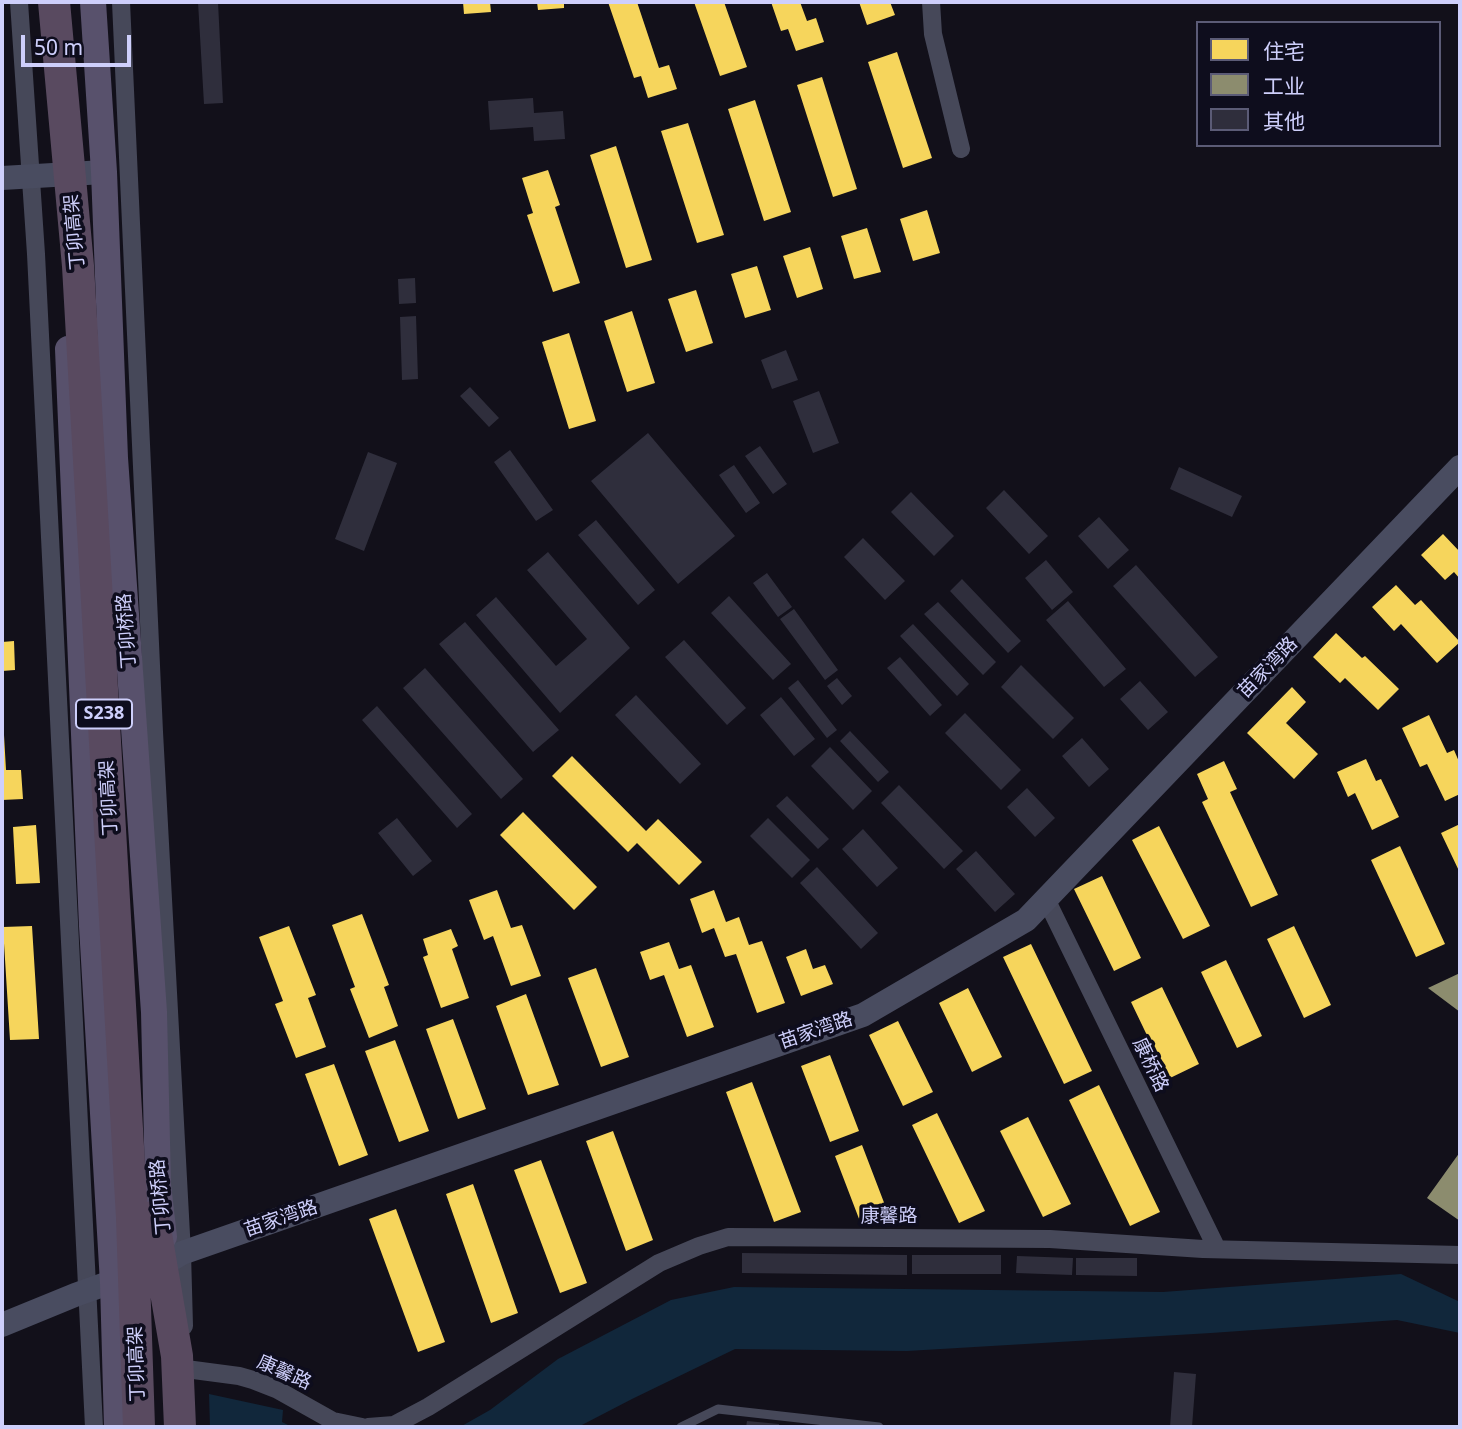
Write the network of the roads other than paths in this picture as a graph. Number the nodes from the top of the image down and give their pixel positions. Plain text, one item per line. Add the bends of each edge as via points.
1 (19, 2) edge
2 (33, 2) edge
3 (47, 2) edge
4 (121, 2) edge
5 (931, 2) edge
6 (75, 6) edge
7 (961, 149) dead end
8 (104, 172) junction
9 (61, 176) junction
10 (32, 177) junction
11 (2, 178) edge
12 (78, 266) junction
13 (1460, 467) edge
14 (1046, 899) junction
15 (153, 1217) junction
16 (1217, 1249) junction
17 (1460, 1255) edge
18 (175, 1258) junction
19 (113, 1283) junction
20 (87, 1290) junction
21 (2, 1325) edge
22 (186, 1369) junction
23 (138, 1420) edge
24 (94, 1427) edge
25 (117, 1427) edge
26 (160, 1427) edge
27 (174, 1427) edge
28 (180, 1427) edge
29 (188, 1427) edge
30 (362, 1427) edge
31 (368, 1427) edge
32 (681, 1427) edge
33 (879, 1427) edge

1 - 10 street
2 - 12 highway via 58,202
3 - 9 main road, S238
4 - 18 street
5 - 7 street via 933,34
6 - 8 main road, 丁卯桥路 / S238
6 - 12 highway, 丁卯高架 / S238
6 - 15 highway, 丁卯高架 / S238
8 - 9 street
8 - 18 main road, 丁卯桥路 / S238 via 115,458 154,1012 158,1185
9 - 10 street
9 - 19 main road, S238 via 92,912
10 - 11 street
10 - 20 street
12 - 23 highway, 丁卯高架 / S238 via 132,1203
13 - 14 street, 苗家湾路
14 - 16 street, 康桥路
14 - 18 street, 苗家湾路 via 1026,920 863,1015
15 - 26 highway, 丁卯高架 / S238
15 - 28 highway via 177,1356
16 - 17 street, 康馨路
16 - 31 street, 康馨路 via 1050,1239 728,1237 659,1263 428,1407 394,1424
18 - 19 street, 苗家湾路
18 - 22 street
18 - 27 main road, 丁卯桥路 / S238
19 - 20 street, 苗家湾路
19 - 25 main road, S238
20 - 21 street, 苗家湾路
20 - 24 street
22 - 29 street
22 - 30 street, 康馨路 via 253,1380 332,1421
32 - 33 lane via 718,1409

